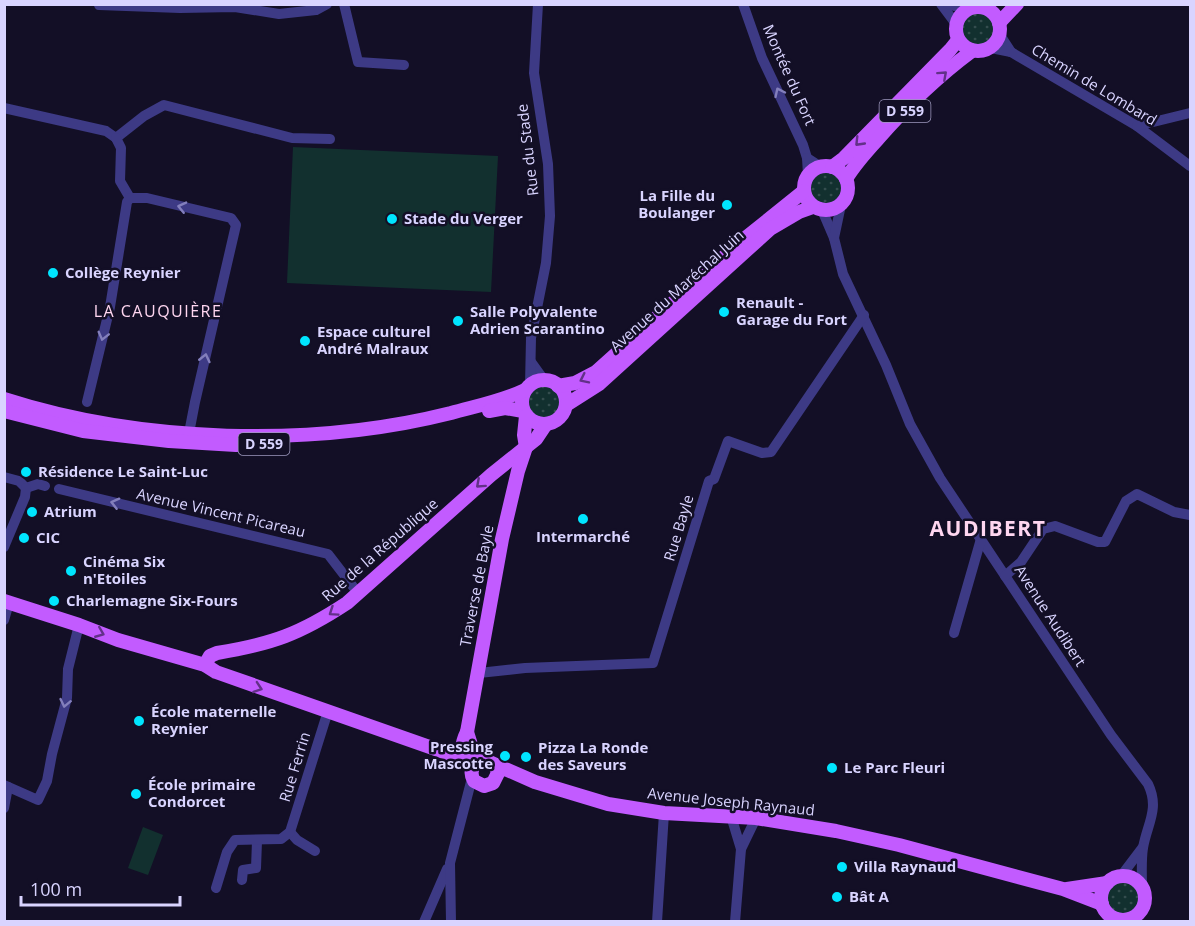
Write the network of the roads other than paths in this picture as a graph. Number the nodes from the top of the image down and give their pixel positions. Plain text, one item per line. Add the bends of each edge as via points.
1 (327, 4) edge
2 (344, 4) edge
3 (538, 4) edge
4 (743, 4) edge
5 (941, 4) edge
6 (948, 4) edge
7 (1017, 4) edge
8 (99, 5) edge
9 (235, 6) edge
10 (992, 7) edge
11 (967, 10) junction
12 (956, 24) junction
13 (999, 29) junction
14 (958, 40) junction
15 (991, 48) junction
16 (972, 51) junction
17 (1011, 52) junction
18 (404, 65) dead end
19 (4, 108) edge
20 (1191, 114) edge
21 (1137, 126) junction
22 (116, 138) junction
23 (330, 140) dead end
24 (807, 158) junction
25 (1191, 166) edge
26 (827, 167) junction
27 (808, 175) junction
28 (846, 179) junction
29 (804, 191) junction
30 (130, 198) junction
31 (841, 205) junction
32 (817, 209) junction
33 (834, 238) junction
34 (864, 315) junction
35 (531, 362) junction
36 (544, 380) junction
37 (558, 386) junction
38 (527, 387) junction
39 (4, 399) edge
40 (87, 402) dead end
41 (566, 405) junction
42 (4, 411) edge
43 (525, 414) junction
44 (546, 424) junction
45 (189, 433) junction
46 (526, 447) junction
47 (4, 477) edge
48 (41, 485) dead end
49 (26, 488) junction
50 (59, 489) dead end
51 (1191, 514) edge
52 (981, 540) junction
53 (4, 548) edge
54 (1005, 576) junction
55 (358, 593) junction
56 (7, 602) edge
57 (4, 620) edge
58 (80, 625) junction
59 (954, 633) dead end
60 (205, 665) junction
61 (479, 673) junction
62 (328, 711) junction
63 (467, 732) junction
64 (477, 766) junction
65 (535, 782) junction
66 (492, 783) junction
67 (6, 786) edge
68 (4, 808) edge
69 (464, 809) junction
70 (664, 813) junction
71 (730, 816) junction
72 (756, 818) junction
73 (290, 832) junction
74 (257, 841) junction
75 (1143, 847) junction
76 (741, 849) junction
77 (315, 851) dead end
78 (450, 863) junction
79 (1121, 876) junction
80 (242, 880) dead end
81 (1107, 883) junction
82 (1142, 887) junction
83 (216, 888) dead end
84 (1064, 889) junction
85 (1102, 904) junction
86 (1144, 915) edge
87 (1109, 919) edge
88 (424, 921) edge
89 (451, 921) edge
90 (657, 921) edge
91 (735, 921) edge
92 (1129, 921) edge

1 - 9 street via 316,10 279,14
2 - 18 street via 358,62
3 - 35 street, Rue du Stade via 534,73 548,164 550,216 546,263 531,338
24 -> 4 street, Montée du Fort via 762,58
5 - 12 street
6 - 11 street
7 - 13 main road
8 - 9 street
10 - 11 main road
10 - 13 main road
11 - 12 main road
12 - 14 main road
13 - 15 main road
13 - 17 street, Chemin de Lombard
14 - 16 main road
14 -> 26 main road, D 559 via 844,158
15 - 16 main road
15 - 17 street, Chemin de Lombard
28 -> 16 main road, D 559 via 890,125
17 - 21 street, Chemin de Lombard
19 - 22 street via 106,131
20 - 21 street
21 - 25 street, Chemin de Lombard
22 - 23 street via 164,105 292,138
22 - 30 street via 121,148 120,181
24 - 26 street
24 - 27 street, Montée du Fort
26 - 27 main road
26 - 28 main road via 841,171
27 - 29 main road
28 - 31 main road via 848,193
29 - 32 main road via 808,202
29 -> 37 main road, Avenue du Maréchal Juin via 742,240 596,372 576,383
30 -> 40 street
45 -> 30 street via 236,225 231,218 147,198
31 - 32 main road via 832,210
31 - 33 street, Avenue Audibert
32 - 33 street, Avenue Audibert
32 - 41 main road, Avenue du Maréchal Juin via 799,212 770,229 599,384
33 - 34 street, Avenue Audibert via 843,274
34 - 52 street, Avenue Audibert via 909,424
34 - 61 street, Rue Bayle via 771,452 762,453 728,441 714,479 709,481 653,663
35 - 36 street
35 - 38 street, Rue du Stade
36 - 37 main road
36 - 38 main road
37 - 41 main road
38 - 43 main road via 521,400
38 - 45 main road, D 559 via 503,399 424,420 349,432 248,436
39 - 45 main road, D 559 via 82,420
41 - 44 main road via 560,417
42 - 43 main road, D 559 via 83,431 236,445 351,440 497,409 516,408
43 - 44 main road via 535,423
43 - 46 main road, Traverse de Bayle
44 - 46 main road, Traverse de Bayle
46 -> 55 main road, Rue de la République
46 - 61 main road, Traverse de Bayle via 502,539
47 - 49 street via 19,481
48 - 49 street
49 - 53 street
55 -> 50 street, Avenue Vincent Picareau via 328,554
51 - 54 street via 1174,512 1137,494 1126,501 1105,542 1055,526 1043,529 1022,562
52 - 54 street, Avenue Audibert
52 - 59 street
54 - 75 street, Avenue Audibert via 1148,784 1154,807
55 -> 60 main road, Rue de la République via 297,633 270,643 217,653
56 - 57 street
56 - 58 main road
58 -> 60 main road
58 -> 67 street via 47,781 38,800
60 -> 62 main road, Avenue Joseph Raynaud
61 - 63 main road, Traverse de Bayle
62 - 64 main road, Avenue Joseph Raynaud
62 - 73 street, Rue Ferrin
63 - 64 main road
63 - 64 main road, Traverse de Bayle via 462,742
64 - 65 main road, Avenue Joseph Raynaud
64 - 66 main road via 480,786
64 - 66 main road, Traverse de Bayle via 498,773
64 - 69 street
65 - 66 main road, Avenue Joseph Raynaud
65 - 70 main road, Avenue Joseph Raynaud via 608,804
66 - 69 street
67 - 68 street
69 - 78 street
70 - 71 main road, Avenue Joseph Raynaud
70 - 90 street
71 - 72 main road, Avenue Joseph Raynaud
71 - 76 street
72 - 76 street
72 - 84 main road, Avenue Joseph Raynaud via 899,845
73 - 74 street via 281,839
73 - 77 street
74 - 80 street via 256,868 243,870
74 - 83 street via 235,840 227,852
75 - 79 street, Avenue Audibert
75 - 82 street, Avenue Audibert
76 - 91 street
78 - 88 street
78 - 89 street
79 - 81 main road
79 - 82 main road via 1133,878
81 - 84 main road, Avenue Joseph Raynaud
81 - 85 main road via 1102,890
82 - 86 main road
84 - 85 main road, Avenue Joseph Raynaud
85 - 87 main road
86 - 92 main road via 1139,913
87 - 92 main road

